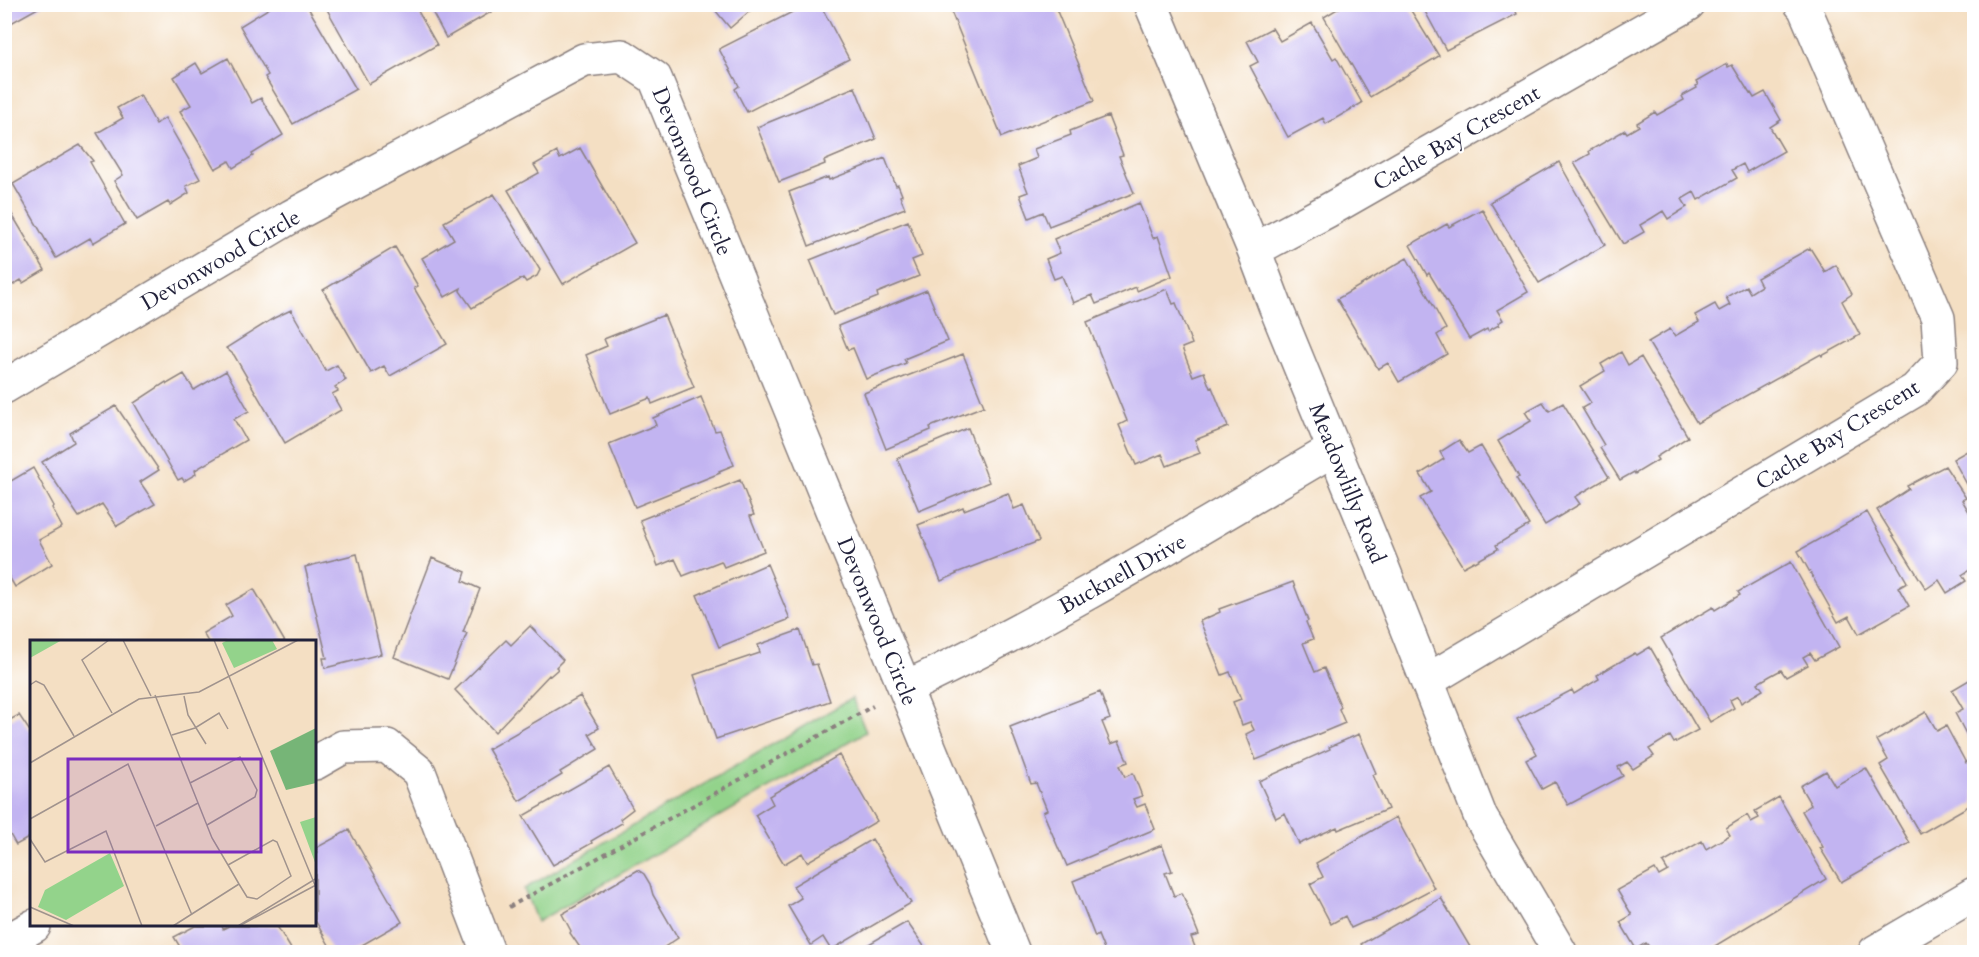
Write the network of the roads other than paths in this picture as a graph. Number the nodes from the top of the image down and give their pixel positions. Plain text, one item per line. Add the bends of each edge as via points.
1 (1151, 4) edge
2 (1689, 4) edge
3 (1801, 4) edge
4 (1254, 250) junction
5 (4, 387) edge
6 (1334, 449) junction
7 (1427, 681) junction
8 (905, 688) junction
9 (316, 762) edge
10 (1974, 894) edge
11 (32, 927) edge
12 (483, 939) edge
13 (4, 943) edge
14 (1013, 952) edge
15 (1560, 952) edge
16 (1875, 952) edge

1 - 4 street, Meadowlilly Road
2 - 4 street, Cache Bay Crescent
3 - 7 street, Cache Bay Crescent via 1938,318 1941,362 1915,390
4 - 6 street, Meadowlilly Road
5 - 8 street, Devonwood Circle via 292,216 584,60 622,56 655,78
6 - 7 street, Meadowlilly Road
6 - 8 street, Bucknell Drive via 1141,564
7 - 15 street, Meadowlilly Road via 1481,818
8 - 14 street, Devonwood Circle
9 - 12 street via 343,747 387,746 419,772
10 - 16 street
11 - 13 street

